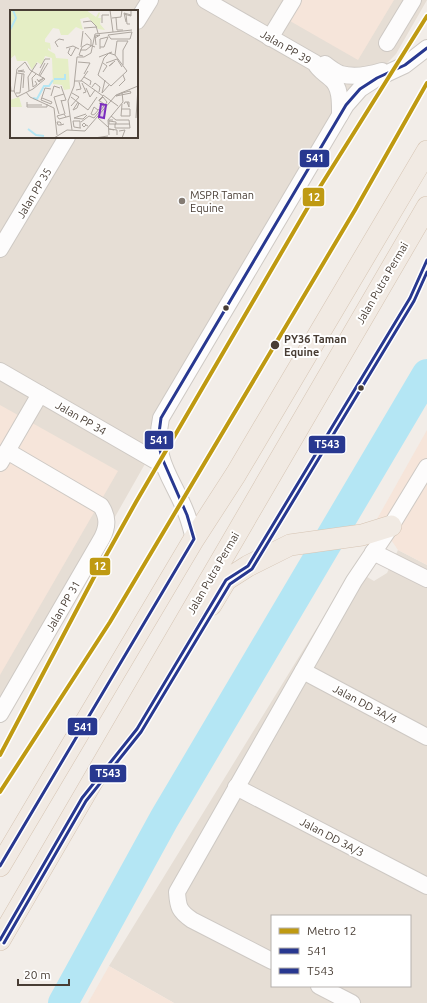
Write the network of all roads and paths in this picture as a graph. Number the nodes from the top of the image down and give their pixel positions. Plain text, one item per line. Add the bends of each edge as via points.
1 (150, 0) edge
2 (205, 0) edge
3 (293, 0) edge
4 (413, 0) edge
5 (138, 19) edge
6 (270, 38) junction
7 (387, 42) dead end
8 (427, 48) edge
9 (315, 64) junction
10 (405, 65) junction
11 (340, 115) junction
12 (66, 138) edge
13 (427, 151) edge
14 (427, 207) edge
15 (0, 249) edge
16 (0, 371) edge
17 (40, 394) junction
18 (4, 457) edge
19 (163, 465) junction
20 (427, 467) edge
21 (391, 526) joint
22 (194, 539) junction
23 (368, 543) junction
24 (427, 580) edge
25 (303, 671) junction
26 (0, 714) edge
27 (427, 737) edge
28 (236, 787) junction
29 (82, 798) junction
30 (0, 866) edge
31 (427, 886) edge
32 (0, 940) edge
33 (271, 961) edge
34 (321, 987) edge
35 (352, 1003) edge

1 - 5 street
2 - 6 street, Jalan PP 39
3 - 6 street
4 - 7 street
6 - 9 street, Jalan PP 39
8 - 10 street
9 - 10 street via 323,63 340,74 349,75 375,73
9 - 11 street, Jalan PP 39 via 336,85
10 - 11 street via 360,89
11 - 19 street via 161,418 159,448
12 - 15 street, Jalan PP 35
13 - 22 main road via 236,474
14 - 29 main road, Jalan Putra Permai
16 - 17 street, Jalan PP 34
17 - 18 street
17 - 19 street, Jalan PP 34
18 - 26 street, Jalan PP 31 via 101,506 106,513 107,526
19 - 22 street via 187,515
20 - 21 street
21 - 23 main road
22 - 30 main road
23 - 24 street
23 - 25 street via 354,581
23 - 29 main road via 290,545 226,580 137,729
25 - 27 street, Jalan DD 3A/4
25 - 28 street
28 - 31 street, Jalan DD 3A/3
28 - 33 street via 177,892 178,904 183,914 192,920
29 - 32 main road, Jalan Putra Permai
34 - 35 street

